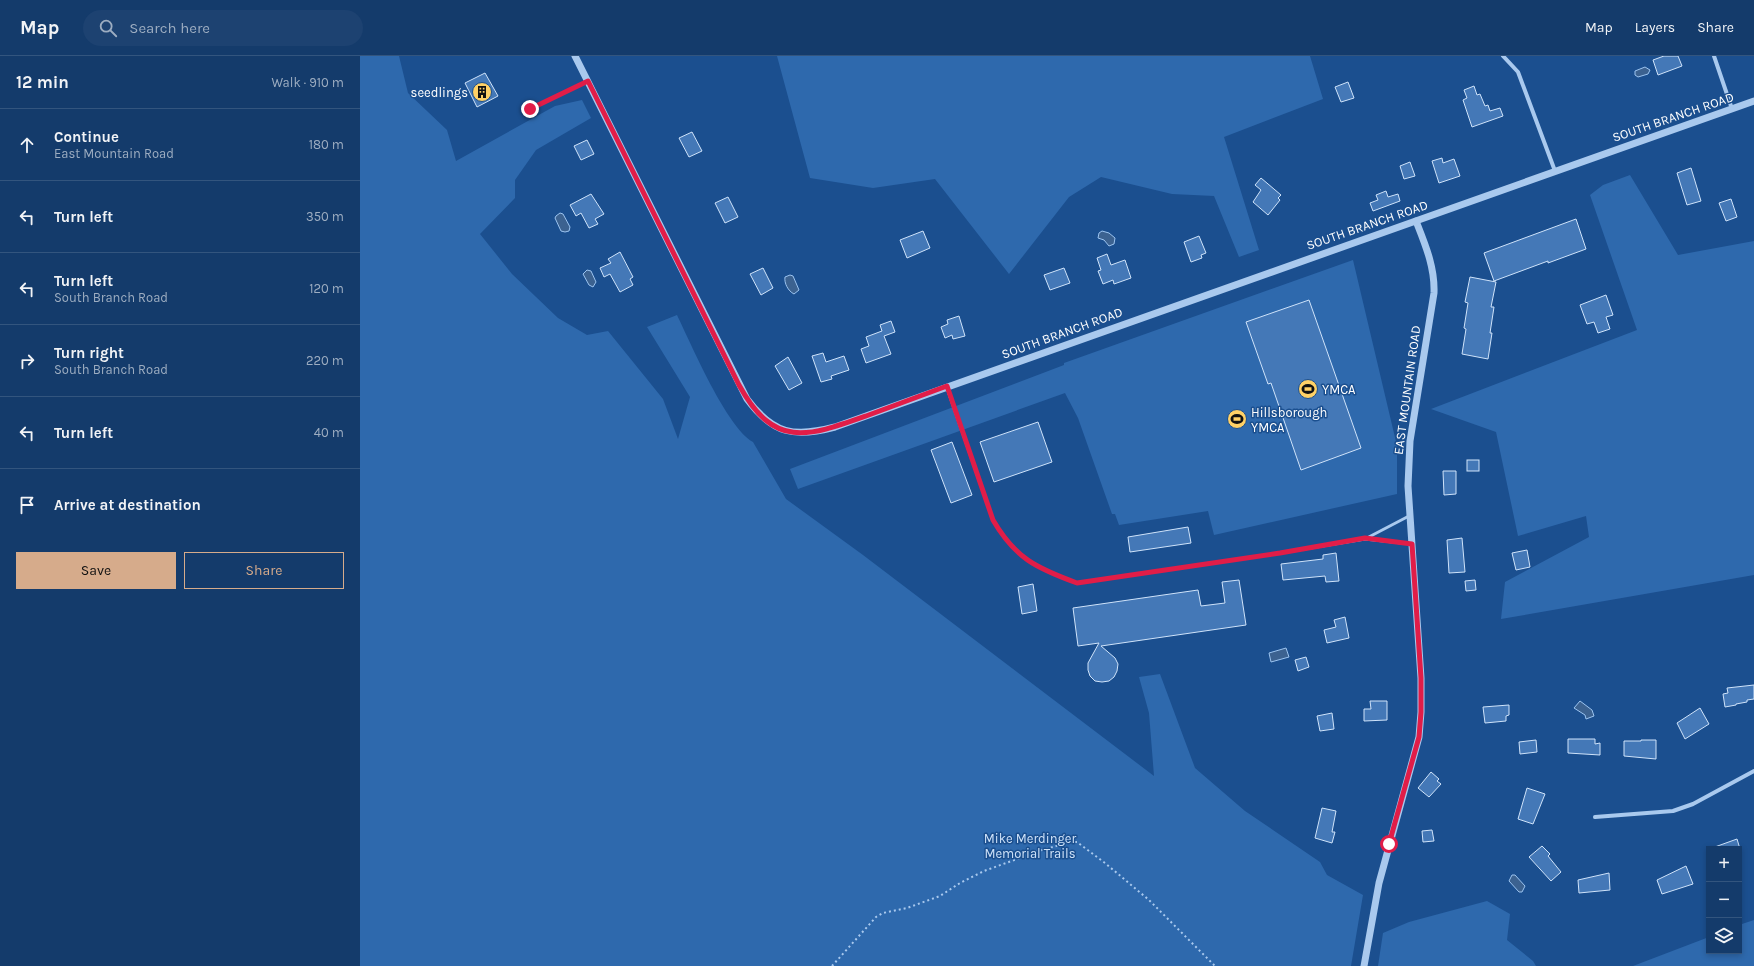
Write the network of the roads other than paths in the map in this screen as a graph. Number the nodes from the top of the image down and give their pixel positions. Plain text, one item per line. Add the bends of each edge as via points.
1 (575, 56) edge
2 (1503, 56) edge
3 (1714, 56) edge
4 (588, 81) junction
5 (1754, 101) edge
6 (530, 109) dead end
7 (1732, 109) junction
8 (1555, 171) junction
9 (1416, 221) junction
10 (947, 386) junction
11 (1410, 516) junction
12 (1365, 538) junction
13 (1412, 544) junction
14 (1754, 771) edge
15 (1595, 817) dead end
16 (1364, 966) edge

1 - 4 street, SOUTH BRANCH ROAD
2 - 8 street via 1518,72
3 - 7 street
4 - 6 lane
4 - 10 street, SOUTH BRANCH ROAD via 739,385 763,418 785,430 801,434 814,432 835,427
5 - 7 street, SOUTH BRANCH ROAD
7 - 8 street, SOUTH BRANCH ROAD
8 - 9 street, SOUTH BRANCH ROAD
9 - 10 street, SOUTH BRANCH ROAD
9 - 11 street, EAST MOUNTAIN ROAD via 1429,254 1434,293 1410,441
10 - 12 lane via 993,520 1003,538 1033,564 1077,583
11 - 12 lane
11 - 13 street, EAST MOUNTAIN ROAD
12 - 13 lane
13 - 16 street, EAST MOUNTAIN ROAD via 1421,678 1419,737 1379,883
14 - 15 street via 1693,804 1673,811

